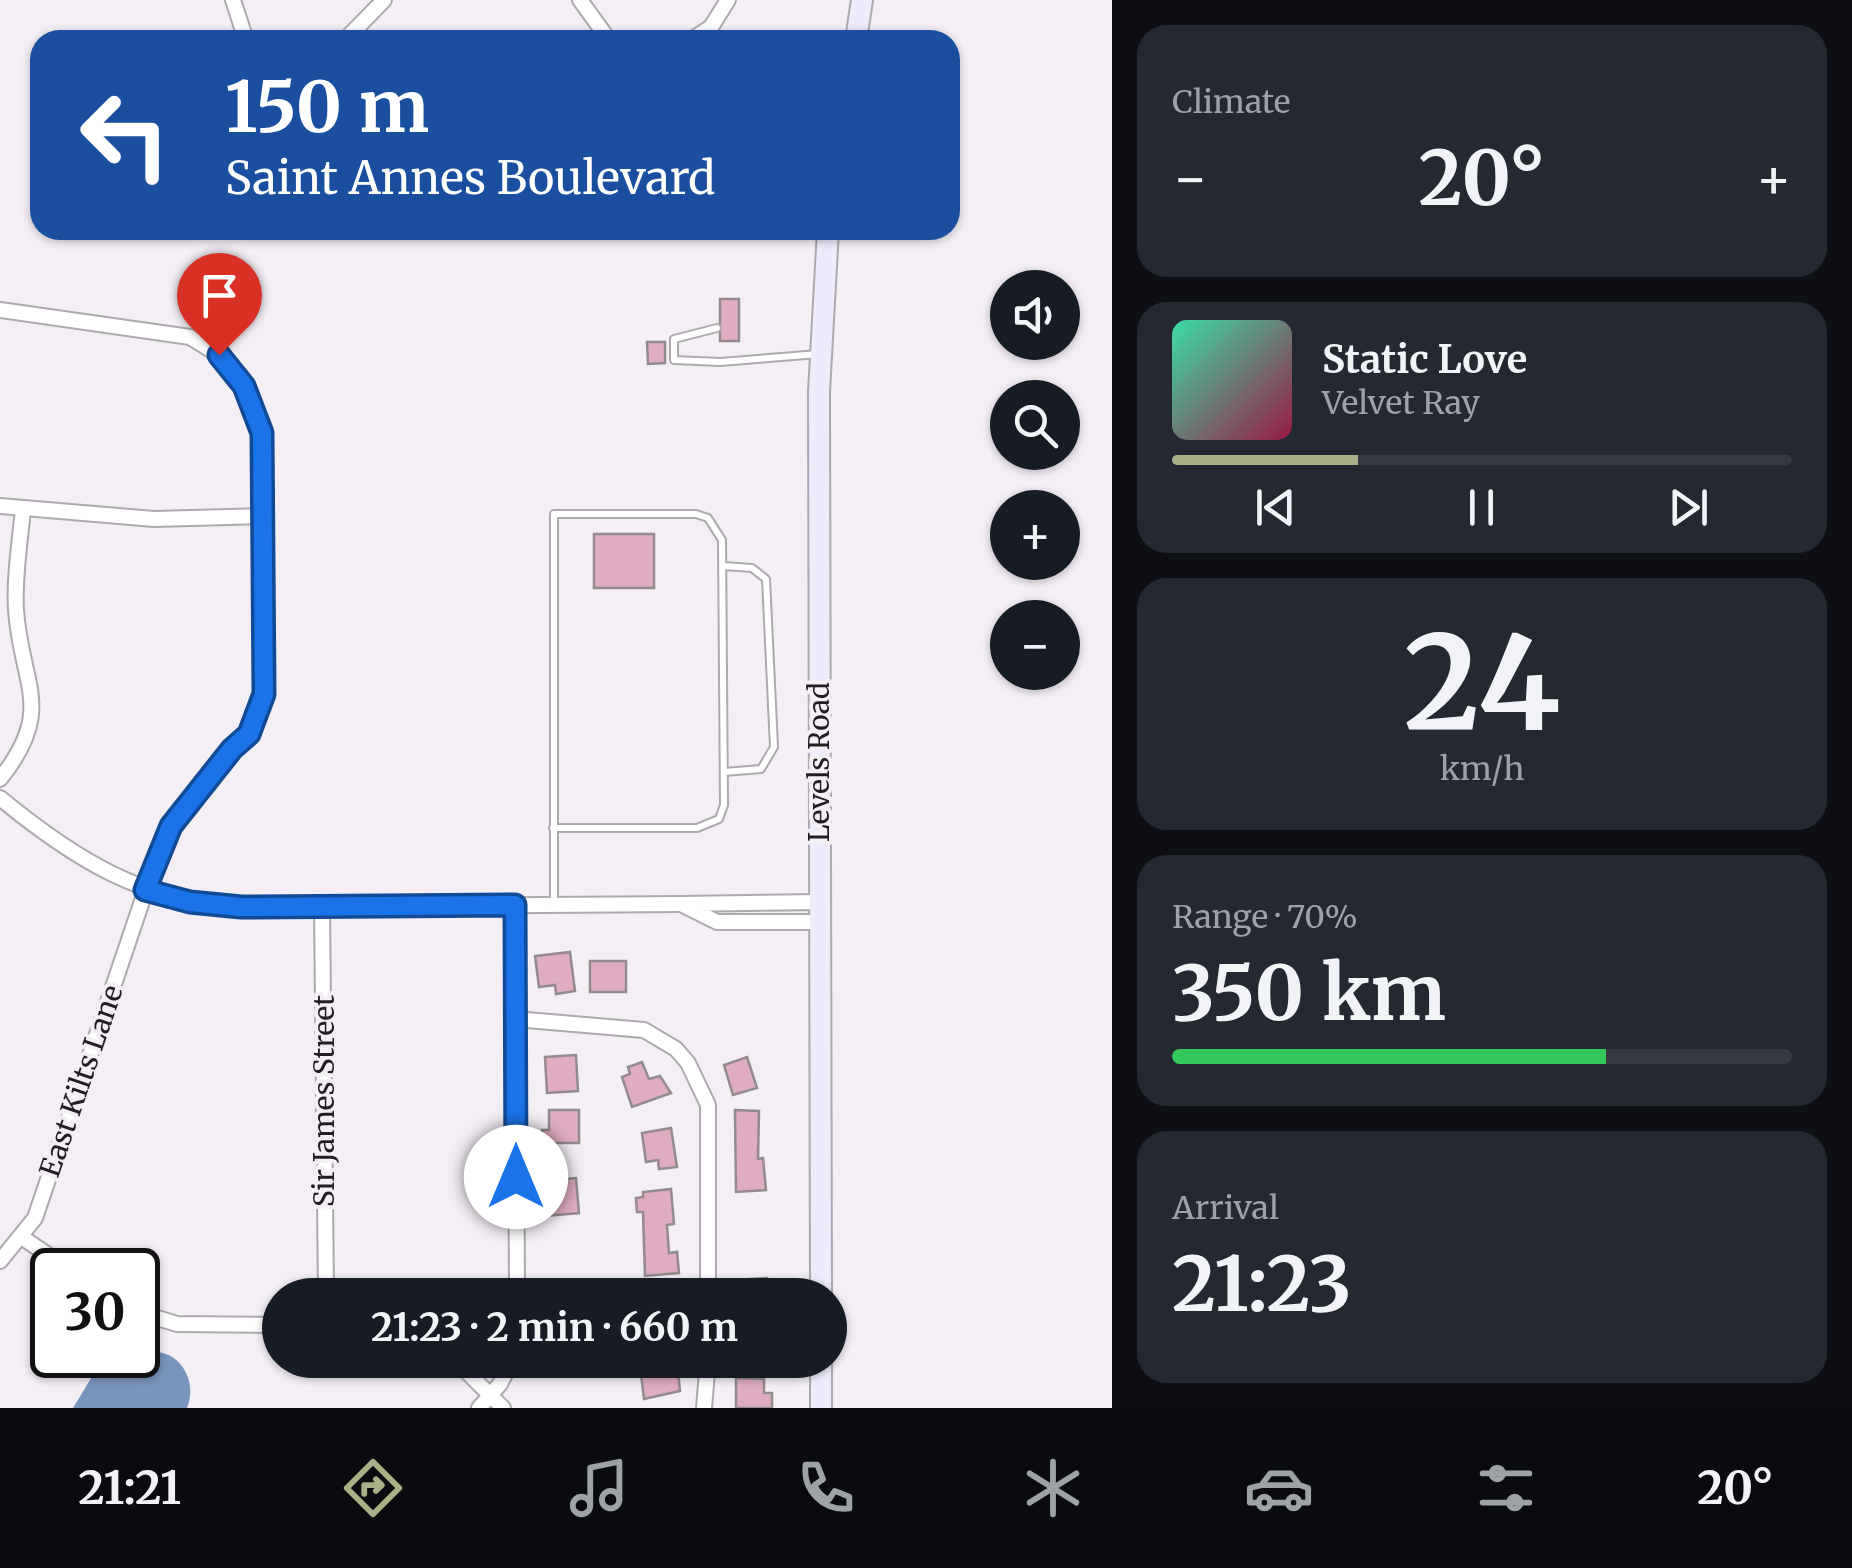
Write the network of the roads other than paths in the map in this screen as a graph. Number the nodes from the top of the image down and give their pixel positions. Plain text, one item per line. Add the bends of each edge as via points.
1 (233, 0) edge
2 (384, 0) edge
3 (580, 0) edge
4 (728, 0) edge
5 (862, 0) edge
6 (243, 30) edge
7 (356, 30) edge
8 (602, 30) edge
9 (706, 30) edge
10 (858, 30) edge
11 (827, 240) edge
12 (0, 310) edge
13 (717, 328) dead end
14 (820, 354) junction
15 (0, 506) edge
16 (23, 509) junction
17 (262, 516) junction
18 (722, 566) junction
19 (724, 772) junction
20 (0, 779) edge
21 (0, 798) edge
22 (553, 828) junction
23 (145, 890) junction
24 (515, 905) junction
25 (554, 905) junction
26 (322, 906) junction
27 (820, 912) junction
28 (516, 1020) junction
29 (23, 1238) junction
30 (38, 1248) edge
31 (0, 1261) edge
32 (326, 1278) edge
33 (517, 1278) edge
34 (708, 1278) edge
35 (821, 1278) edge
36 (160, 1319) edge
37 (262, 1325) edge
38 (473, 1378) edge
39 (501, 1378) edge
40 (706, 1378) edge
41 (821, 1378) edge
42 (490, 1395) junction
43 (478, 1408) edge
44 (504, 1408) edge
45 (704, 1408) edge
46 (821, 1408) edge

1 - 6 street
2 - 7 street
3 - 8 street
4 - 9 street
5 - 10 main road
11 - 14 main road, Levels Road
12 - 17 street, East Kilts Lane via 158,328 190,336 219,355 244,386 262,433
13 - 14 lane via 674,339 674,360
14 - 27 main road, Levels Road
15 - 16 street
16 - 17 street via 154,519
16 - 20 street via 16,612 32,715 28,738
17 - 23 street, East Kilts Lane via 264,694 249,734 171,826
18 - 19 lane
18 - 19 lane via 752,568 766,580 774,747 761,768
18 - 22 lane via 718,528 696,514 554,514
19 - 22 lane via 724,806 710,825
21 - 23 street via 74,856
22 - 25 lane
23 - 26 street via 215,906
23 - 29 street, East Kilts Lane
24 - 25 street
24 - 26 street
24 - 28 street
25 - 27 street
26 - 32 street, Sir James Street
27 - 35 main road, Levels Road
28 - 33 street
28 - 34 street via 644,1030 688,1063 708,1106
29 - 30 street
29 - 31 street, East Kilts Lane
36 - 37 street
38 - 42 street
39 - 42 street
40 - 45 street
41 - 46 main road
42 - 43 street
42 - 44 street

